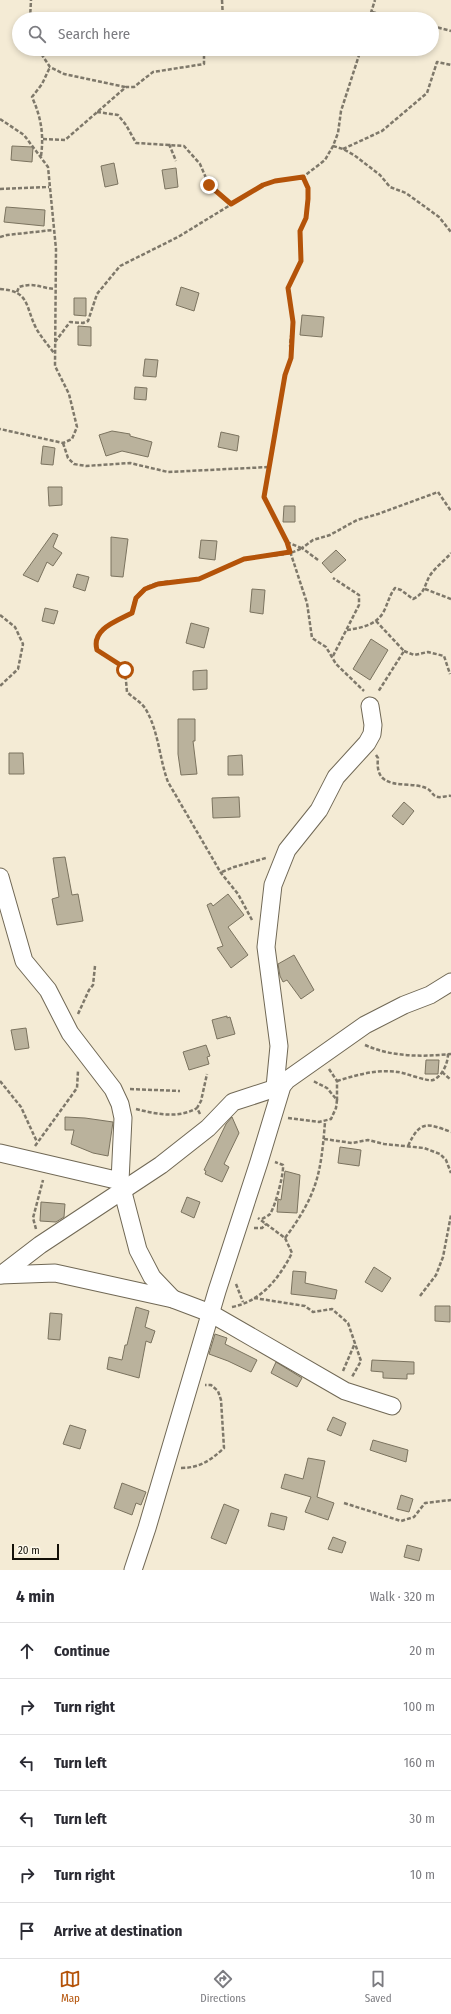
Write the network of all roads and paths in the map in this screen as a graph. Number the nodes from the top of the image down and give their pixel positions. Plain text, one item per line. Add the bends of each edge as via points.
1 (31, 0) edge
2 (222, 0) edge
3 (375, 0) edge
4 (30, 12) edge
5 (223, 12) edge
6 (372, 12) edge
7 (439, 28) edge
8 (451, 31) edge
9 (43, 56) edge
10 (204, 56) edge
11 (359, 56) edge
12 (451, 65) edge
13 (50, 67) junction
14 (126, 87) junction
15 (97, 112) junction
16 (0, 119) edge
17 (43, 139) junction
18 (168, 144) junction
19 (333, 146) junction
20 (343, 149) junction
21 (41, 156) junction
22 (176, 161) dead end
23 (303, 177) junction
24 (49, 187) junction
25 (0, 189) edge
26 (231, 204) junction
27 (53, 230) junction
28 (451, 232) edge
29 (0, 238) edge
30 (0, 289) edge
31 (55, 289) junction
32 (17, 292) junction
33 (55, 342) junction
34 (55, 353) junction
35 (0, 429) edge
36 (64, 443) junction
37 (270, 467) junction
38 (451, 511) edge
39 (287, 542) junction
40 (302, 548) junction
41 (290, 552) junction
42 (451, 553) edge
43 (318, 560) dead end
44 (333, 578) dead end
45 (425, 589) junction
46 (451, 599) edge
47 (0, 615) edge
48 (376, 621) junction
49 (347, 630) junction
50 (404, 651) junction
51 (333, 656) junction
52 (450, 674) edge
53 (0, 686) edge
54 (370, 706) junction
55 (367, 743) junction
56 (451, 796) edge
57 (287, 850) junction
58 (221, 872) junction
59 (0, 877) edge
60 (254, 923) dead end
61 (95, 966) dead end
62 (451, 982) edge
63 (70, 1032) junction
64 (363, 1045) dead end
65 (81, 1048) junction
66 (450, 1054) edge
67 (328, 1067) dead end
68 (442, 1072) junction
69 (206, 1074) dead end
70 (310, 1080) dead end
71 (451, 1080) edge
72 (0, 1081) edge
73 (337, 1081) junction
74 (278, 1086) junction
75 (113, 1089) junction
76 (180, 1091) dead end
77 (337, 1100) junction
78 (120, 1104) junction
79 (196, 1108) junction
80 (272, 1116) junction
81 (325, 1122) junction
82 (208, 1128) junction
83 (451, 1132) edge
84 (324, 1139) junction
85 (37, 1142) junction
86 (408, 1146) junction
87 (0, 1152) edge
88 (27, 1158) junction
89 (259, 1162) junction
90 (47, 1164) junction
91 (451, 1173) edge
92 (121, 1186) junction
93 (451, 1215) edge
94 (240, 1220) junction
95 (262, 1220) junction
96 (266, 1224) junction
97 (285, 1238) junction
98 (40, 1245) junction
99 (1, 1275) edge
100 (217, 1290) junction
101 (420, 1296) dead end
102 (254, 1298) junction
103 (173, 1299) junction
104 (210, 1313) junction
105 (355, 1342) junction
106 (194, 1371) junction
107 (340, 1388) junction
108 (392, 1406) dead end
109 (167, 1458) junction
110 (451, 1500) edge
111 (344, 1503) dead end
112 (133, 1570) edge

1 - 4 path
2 - 5 path
3 - 6 path
7 - 8 path
9 - 13 path
10 - 14 path via 204,64 153,72 134,88
11 - 19 path
12 - 20 path via 437,62 427,93 382,131
13 - 14 path via 64,74
13 - 17 path via 32,97 40,114
14 - 15 path
15 - 17 path via 65,140
15 - 18 path via 118,115 136,143
16 - 21 path via 24,135
17 - 21 path
18 - 22 path
18 - 26 path via 184,146 200,164 209,185
19 - 20 path
19 - 23 path via 325,160
20 - 28 path via 380,175 390,188 406,193 439,217
21 - 24 path via 48,167
23 - 26 path via 263,185
23 - 37 path via 308,188 308,199 306,218 300,231 301,261 288,288 293,322 291,358 285,375
24 - 25 path
24 - 27 path
26 - 33 path via 178,237 120,266 97,294 88,321 70,322
27 - 29 path
27 - 31 path via 56,250
30 - 32 path
31 - 32 path via 29,284 19,287
31 - 33 path
32 - 34 path via 24,297 36,328
33 - 34 path
34 - 36 path via 55,366 69,394 77,427 72,439
35 - 36 path
36 - 37 path via 68,458 74,464 80,465 130,462 168,472
37 - 39 path via 264,497
38 - 40 path via 438,492 357,520 330,535 313,540
39 - 40 path
39 - 41 path
40 - 41 path
40 - 43 path
41 - 51 path via 307,603 312,638 326,646
41 - 58 path via 244,559 199,579 172,581 145,589 136,598 132,613 104,628 97,636 95,644 97,650 125,670 127,692 139,702 150,718 160,746 168,782
42 - 45 path via 431,574
44 - 49 path via 358,596 357,609
45 - 46 path
45 - 48 path via 420,596 413,599 395,588 389,596 384,612
47 - 53 path via 15,627 23,644 18,669
48 - 49 path
48 - 50 path
49 - 51 path
50 - 52 path via 414,655 428,652 444,656
50 - 54 path
51 - 54 path via 336,664 361,687 369,699
54 - 55 street via 373,725
55 - 56 path via 378,758 377,768 381,777 400,786 426,788 435,796
55 - 57 street via 336,777 319,810
57 - 58 path
57 - 74 street via 273,885 266,947 279,1046
58 - 60 path via 238,894
59 - 63 street via 24,961 52,997
61 - 63 path via 93,985
62 - 74 street via 365,1025
63 - 65 street
64 - 66 path via 406,1055
65 - 75 street
65 - 85 path via 77,1088
66 - 68 path
67 - 73 path
68 - 71 path
68 - 73 path via 438,1078 431,1081 396,1072 369,1072
69 - 79 path via 202,1096
70 - 77 path via 327,1088
72 - 85 path via 21,1107
73 - 77 path
74 - 80 street
74 - 82 street via 233,1102
75 - 76 path
75 - 78 street
77 - 81 path via 334,1114
78 - 79 path via 160,1115 187,1114
78 - 92 street via 123,1118
79 - 82 path
80 - 81 path
80 - 89 street
81 - 84 path
82 - 92 street via 150,1172
83 - 86 path via 430,1124 422,1126 414,1133
84 - 86 path via 352,1143 368,1140
84 - 97 path via 322,1162 308,1205
85 - 88 path
86 - 91 path via 440,1154 446,1160
87 - 88 street
88 - 90 street
89 - 94 street
89 - 95 path via 283,1165 279,1191 270,1213
90 - 92 street
90 - 98 path via 33,1218
92 - 98 street
92 - 103 street via 144,1265
93 - 101 path via 443,1257 436,1275
94 - 95 path via 248,1216
94 - 96 path via 250,1228 262,1228
94 - 100 street
95 - 96 path
96 - 97 path
97 - 102 path via 292,1253 264,1292
98 - 99 street
99 - 103 street via 55,1273
100 - 102 path via 231,1307
100 - 104 street
102 - 105 path via 305,1306 313,1312 332,1309 348,1323
103 - 104 street
104 - 106 street
104 - 107 street
105 - 107 path
105 - 107 path via 361,1361
106 - 109 street
106 - 109 path via 200,1386 211,1385 218,1390 224,1448 208,1462 193,1468 178,1469
107 - 108 street
109 - 112 street
110 - 111 path via 424,1503 414,1517 401,1521

